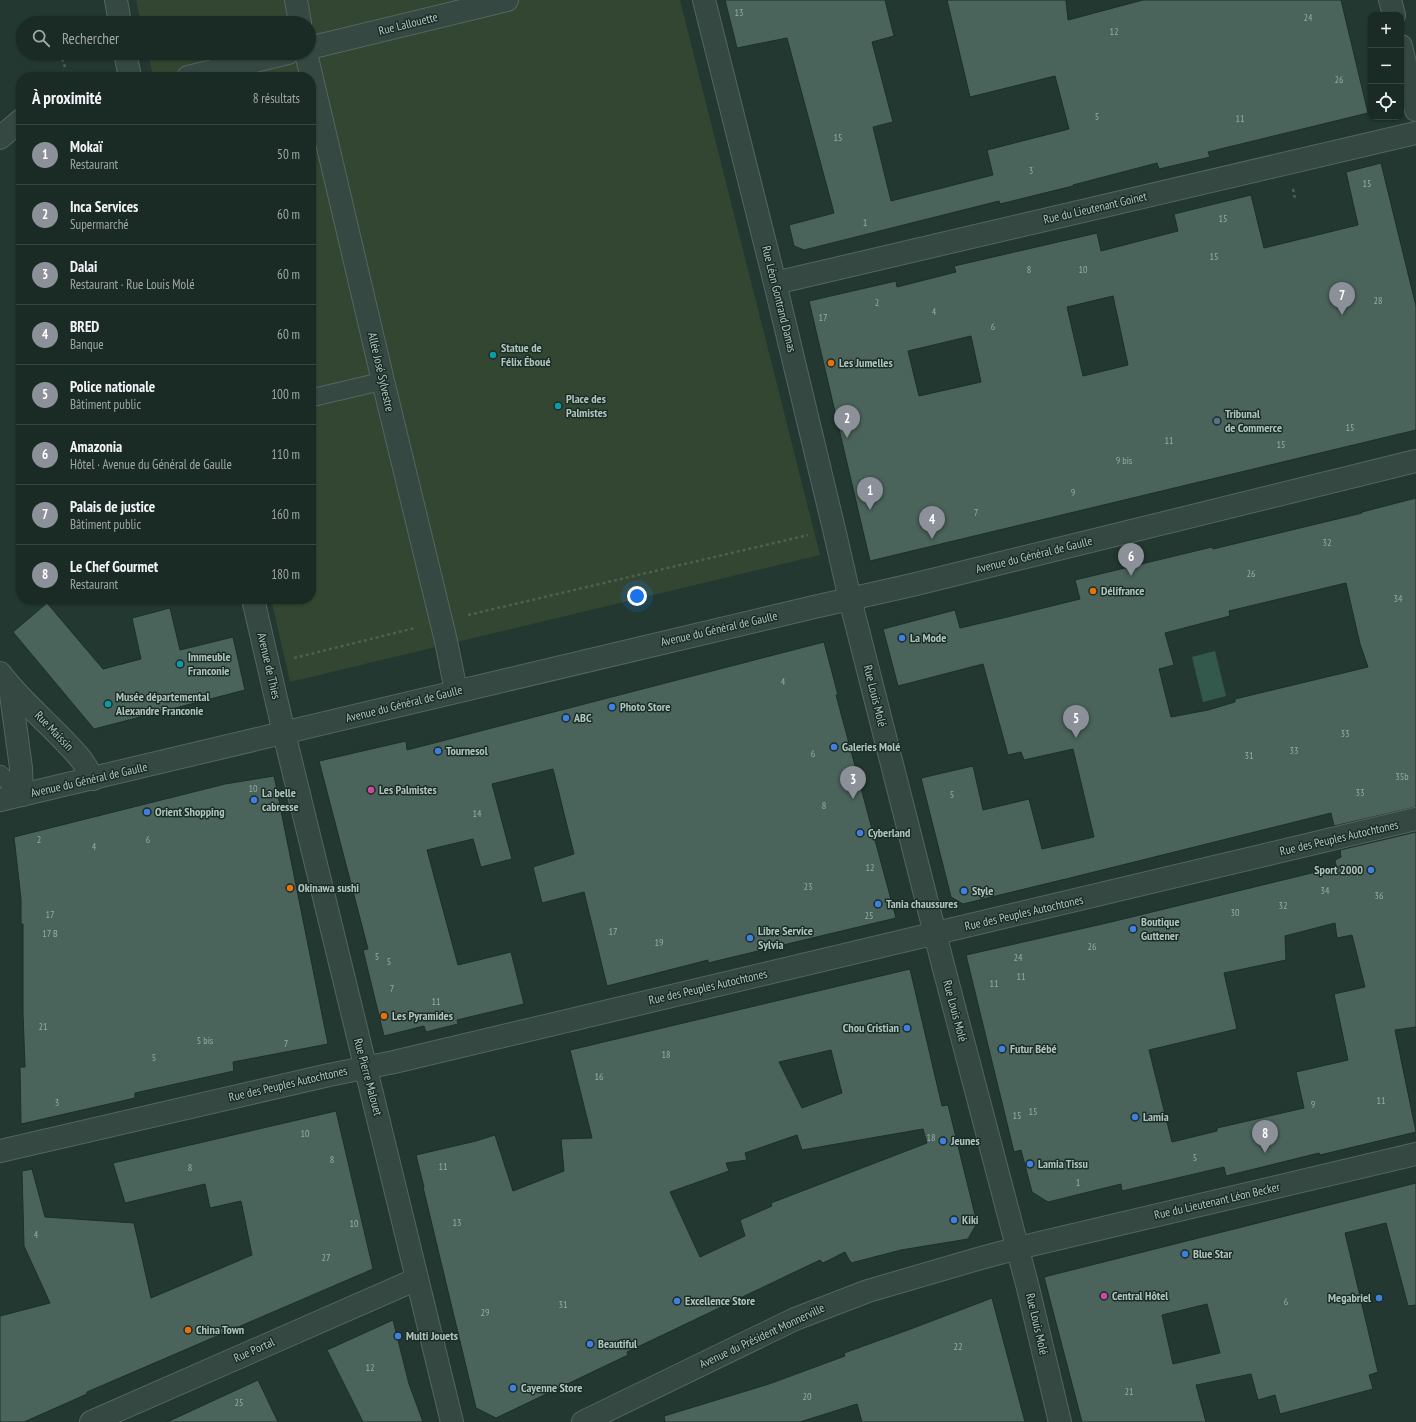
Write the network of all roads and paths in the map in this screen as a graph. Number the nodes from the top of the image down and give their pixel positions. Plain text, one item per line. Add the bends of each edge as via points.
1 (116, 0) edge
2 (296, 0) edge
3 (507, 0) edge
4 (704, 0) edge
5 (1390, 0) edge
6 (1393, 12) edge
7 (119, 16) edge
8 (299, 16) edge
9 (316, 46) edge
10 (1401, 48) edge
11 (62, 60) edge
12 (126, 60) edge
13 (259, 60) edge
14 (308, 60) edge
15 (65, 67) dead end
16 (129, 72) edge
17 (209, 72) edge
18 (310, 72) edge
19 (316, 96) edge
20 (1416, 110) edge
21 (16, 114) edge
22 (0, 119) edge
23 (16, 124) edge
24 (1416, 133) edge
25 (0, 138) edge
26 (775, 283) junction
27 (383, 381) junction
28 (316, 397) edge
29 (1416, 461) edge
30 (812, 534) dead end
31 (850, 599) junction
32 (254, 604) edge
33 (462, 616) dead end
34 (422, 626) dead end
35 (291, 659) dead end
36 (5, 680) edge
37 (456, 691) junction
38 (284, 733) junction
39 (0, 774) edge
40 (93, 779) junction
41 (22, 795) junction
42 (0, 800) edge
43 (1416, 819) edge
44 (935, 934) junction
45 (366, 1067) junction
46 (0, 1151) edge
47 (1416, 1154) edge
48 (1018, 1248) junction
49 (417, 1279) junction
50 (91, 1422) edge
51 (452, 1422) edge
52 (583, 1422) edge
53 (1060, 1422) edge

1 - 7 street
2 - 8 street
3 - 9 street, Rue Lallouette
4 - 26 street, Rue Léon Gontrand Damas
5 - 6 street
10 - 20 street
11 - 15 path
12 - 16 street
13 - 17 street
14 - 18 street, Allée José Sylvestre
19 - 27 street, Allée José Sylvestre
21 - 22 street
23 - 25 street
24 - 26 street, Rue du Lieutenant Goinet
26 - 31 street, Rue Léon Gontrand Damas
27 - 28 lane
27 - 37 street, Allée José Sylvestre
29 - 31 street, Avenue du Général de Gaulle
30 - 33 path
31 - 37 street, Avenue du Général de Gaulle
31 - 44 street, Rue Louis Molé
32 - 38 street, Avenue de Thies
34 - 35 path
36 - 40 street, Rue Maissin via 81,759
36 - 41 street, Rue Maissin via 21,768
37 - 38 street, Avenue du Général de Gaulle
38 - 40 street, Avenue du Général de Gaulle
38 - 45 street, Rue Pierre Malouet
39 - 41 lane
40 - 41 street, Avenue du Général de Gaulle
41 - 42 street, Avenue du Général de Gaulle
43 - 44 street, Rue des Peuples Autochtones
44 - 45 street, Rue des Peuples Autochtones
44 - 48 street, Rue Louis Molé
45 - 46 street, Rue des Peuples Autochtones
45 - 49 street, Rue Pierre Malouet
47 - 48 street, Rue du Lieutenant Léon Becker
48 - 52 street, Avenue du Président Monnerville via 868,1291 795,1318
48 - 53 street, Rue Louis Molé
49 - 50 street, Rue Portal
49 - 51 street, Rue Pierre Malouet

